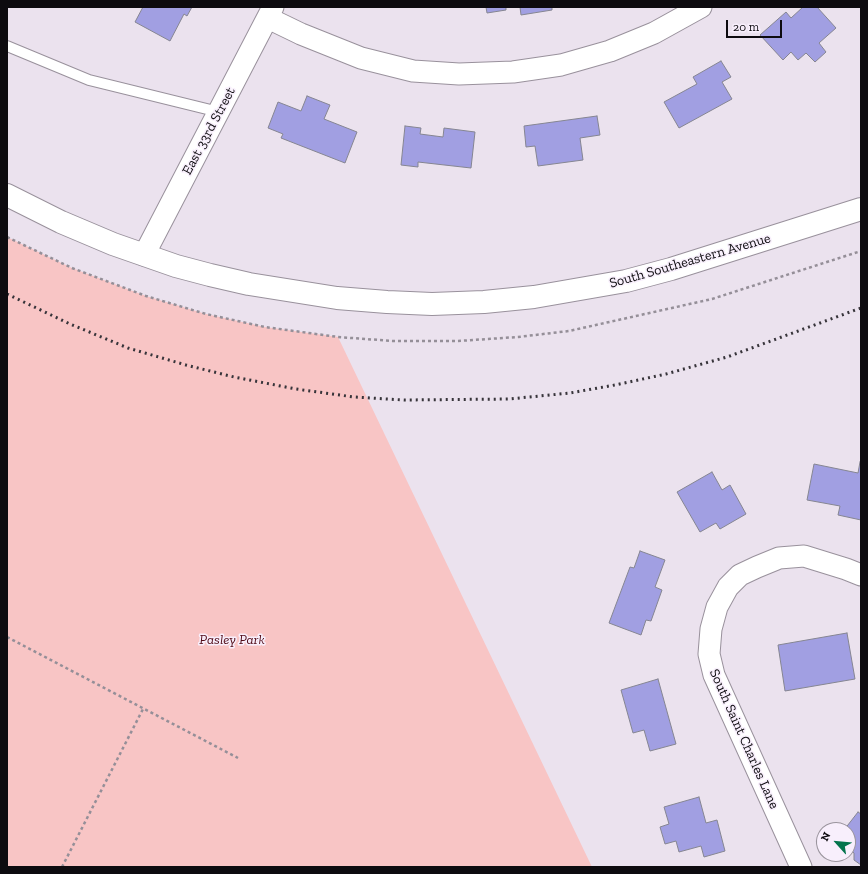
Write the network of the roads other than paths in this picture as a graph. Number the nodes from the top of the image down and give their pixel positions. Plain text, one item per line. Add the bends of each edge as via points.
1 (700, 7) edge
2 (270, 13) edge
3 (7, 46) edge
4 (219, 112) junction
5 (7, 195) edge
6 (861, 209) edge
7 (144, 255) junction
8 (861, 575) edge
9 (801, 867) edge

1 - 2 street via 654,33 610,51 561,65 514,72 459,74 413,71 361,58 301,34
2 - 4 street, East 33rd Street
3 - 4 lane via 89,80
4 - 7 street, East 33rd Street
5 - 7 main road, South Southeastern Avenue via 90,235
6 - 7 main road, South Southeastern Avenue via 626,281 534,297 484,302 432,304 337,298 249,284 176,266
8 - 9 street, South Saint Charles Lane via 804,556 779,558 740,575 728,587 717,607 711,629 709,654 714,675

